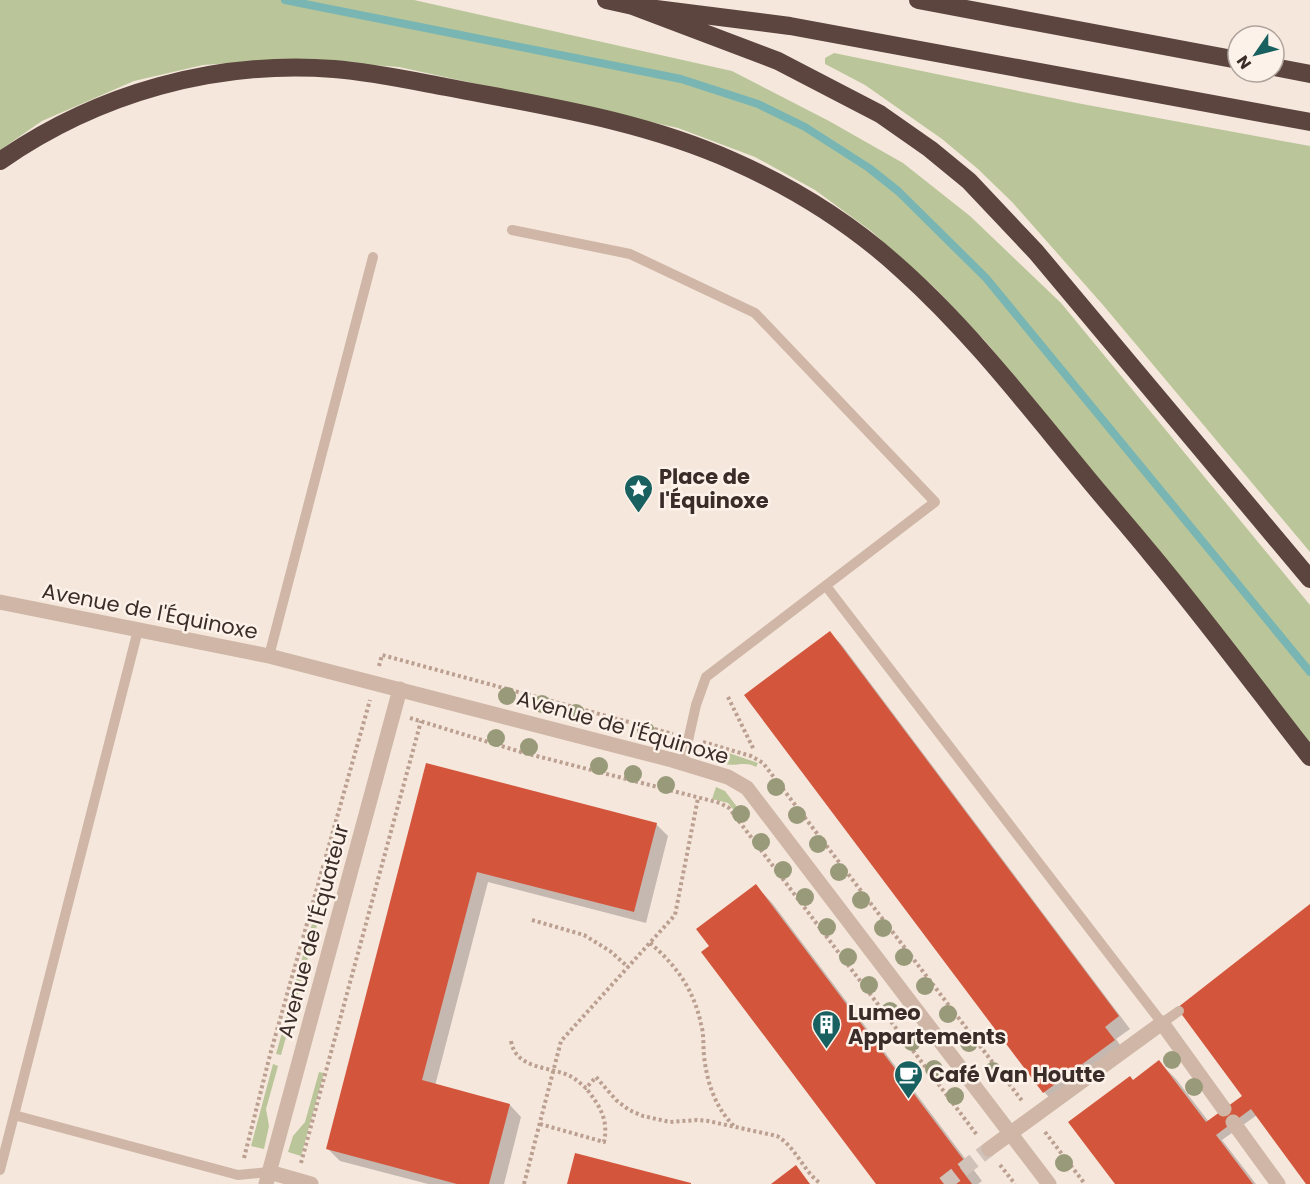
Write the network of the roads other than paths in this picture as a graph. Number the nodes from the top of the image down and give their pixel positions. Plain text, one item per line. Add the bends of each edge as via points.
1 (606, 0) edge
2 (918, 0) edge
3 (633, 6) junction
4 (1226, 58) edge
5 (1286, 69) edge
6 (1310, 74) edge
7 (1310, 122) edge
8 (0, 161) edge
9 (512, 230) dead end
10 (373, 257) dead end
11 (1310, 579) edge
12 (826, 586) junction
13 (0, 602) edge
14 (138, 630) junction
15 (269, 656) junction
16 (400, 689) junction
17 (1310, 757) edge
18 (683, 763) junction
19 (1179, 1011) dead end
20 (1162, 1023) junction
21 (1224, 1109) dead end
22 (14, 1115) junction
23 (1233, 1122) dead end
24 (1011, 1133) junction
25 (989, 1149) tunnel mouth
26 (0, 1170) edge
27 (267, 1178) edge
28 (311, 1184) edge
29 (1049, 1184) edge
30 (1278, 1184) edge

1 - 3 highway
2 - 4 highway
3 - 7 highway via 790,26
3 - 11 highway via 800,71 880,114 950,164 1036,252
5 - 6 highway
8 - 17 highway via 62,123 137,92 200,76 288,68 385,75 565,109 658,132 735,162 801,196 865,239 957,324 1152,555
9 - 12 lane via 630,254 755,313 935,502
10 - 15 lane
12 - 18 lane via 706,677
12 - 20 lane
13 - 14 street, Avenue de l'Équinoxe
14 - 15 street, Avenue de l'Équinoxe
14 - 22 lane
15 - 16 street, Avenue de l'Équinoxe
16 - 18 street, Avenue de l'Équinoxe
16 - 27 street, Avenue de l'Équateur
18 - 24 street, Avenue de l'Équinoxe via 728,777 747,788
19 - 20 lane
20 - 21 street
20 - 24 street
22 - 26 lane
22 - 27 lane via 238,1175
23 - 30 street
24 - 25 street
24 - 29 street, Avenue de l'Équinoxe
27 - 28 street

